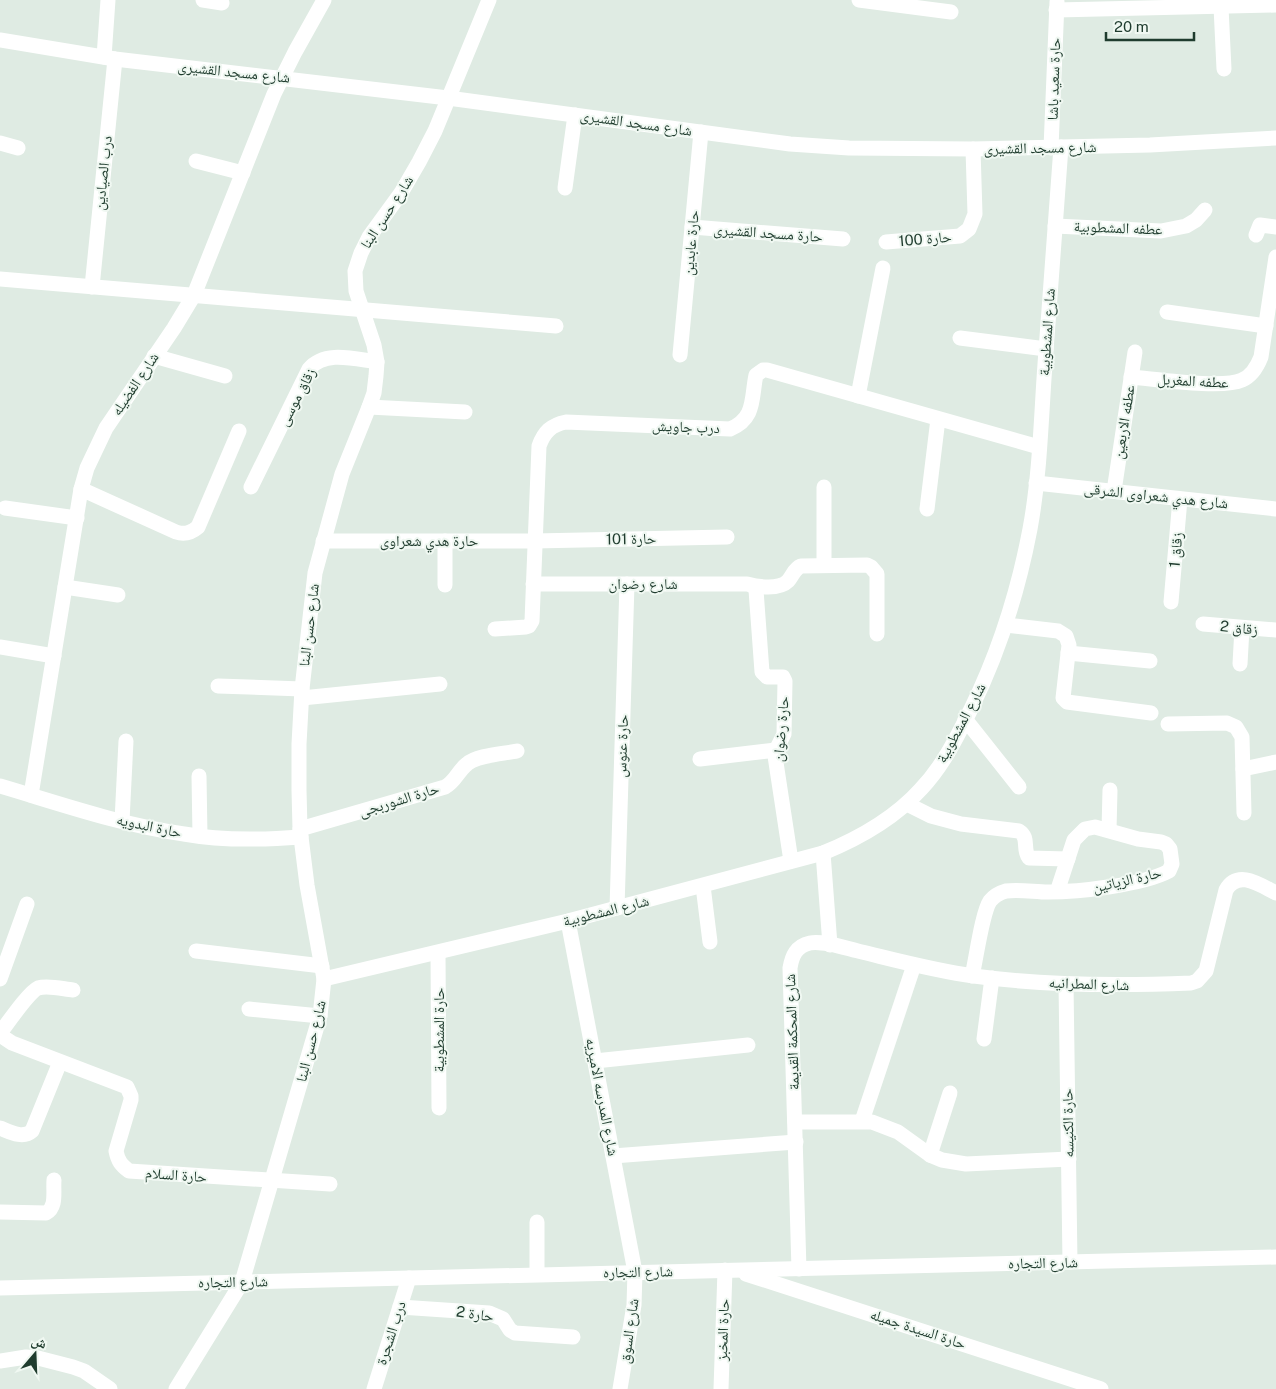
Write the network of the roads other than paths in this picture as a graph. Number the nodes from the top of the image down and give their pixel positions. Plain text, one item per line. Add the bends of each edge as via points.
1 (108, 0) edge
2 (203, 0) edge
3 (324, 0) edge
4 (489, 0) edge
5 (860, 0) edge
6 (222, 3) dead end
7 (1147, 4) edge
8 (1057, 5) edge
9 (1227, 5) edge
10 (1276, 6) edge
11 (952, 12) dead end
12 (0, 40) edge
13 (110, 58) junction
14 (1224, 69) dead end
15 (282, 77) junction
16 (448, 98) junction
17 (575, 115) junction
18 (701, 132) junction
19 (1276, 138) edge
20 (0, 143) edge
21 (18, 148) dead end
22 (1056, 148) junction
23 (973, 149) junction
24 (196, 161) dead end
25 (243, 173) junction
26 (565, 188) dead end
27 (1205, 210) dead end
28 (1055, 226) junction
29 (1276, 226) edge
30 (692, 227) junction
31 (1256, 235) dead end
32 (843, 239) dead end
33 (886, 242) dead end
34 (1276, 257) edge
35 (883, 268) dead end
36 (0, 279) edge
37 (92, 286) junction
38 (194, 295) junction
39 (361, 310) junction
40 (1167, 312) dead end
41 (556, 326) dead end
42 (1266, 326) junction
43 (960, 338) dead end
44 (1046, 349) junction
45 (1135, 352) dead end
46 (680, 355) dead end
47 (154, 356) junction
48 (376, 362) junction
49 (225, 376) dead end
50 (1131, 377) junction
51 (858, 396) junction
52 (370, 407) junction
53 (465, 412) dead end
54 (938, 419) junction
55 (239, 430) dead end
56 (1039, 447) junction
57 (1036, 483) junction
58 (251, 487) dead end
59 (824, 487) dead end
60 (81, 489) junction
61 (1114, 491) junction
62 (1180, 499) junction
63 (5, 508) dead end
64 (927, 509) dead end
65 (1276, 510) edge
66 (76, 518) junction
67 (727, 538) dead end
68 (323, 540) junction
69 (445, 541) junction
70 (534, 541) junction
71 (824, 565) junction
72 (533, 584) junction
73 (626, 584) junction
74 (445, 585) dead end
75 (753, 586) junction
76 (65, 587) junction
77 (118, 595) dead end
78 (1171, 602) dead end
79 (1203, 624) dead end
80 (1006, 625) junction
81 (1242, 628) junction
82 (495, 629) dead end
83 (1276, 630) edge
84 (877, 634) dead end
85 (0, 647) edge
86 (1068, 653) junction
87 (54, 656) junction
88 (1150, 661) dead end
89 (1240, 664) dead end
90 (440, 684) dead end
91 (218, 686) dead end
92 (302, 693) junction
93 (1151, 713) dead end
94 (965, 719) junction
95 (1168, 724) dead end
96 (126, 741) dead end
97 (776, 750) junction
98 (517, 751) dead end
99 (700, 759) dead end
100 (1276, 762) edge
101 (1242, 769) junction
102 (198, 776) dead end
103 (0, 786) edge
104 (1019, 787) dead end
105 (1110, 790) dead end
106 (31, 795) junction
107 (907, 804) junction
108 (1244, 813) dead end
109 (122, 821) junction
110 (1109, 830) junction
111 (301, 833) junction
112 (200, 836) junction
113 (823, 853) junction
114 (1068, 859) junction
115 (791, 861) junction
116 (703, 886) junction
117 (1058, 892) junction
118 (1276, 893) edge
119 (27, 904) dead end
120 (617, 908) junction
121 (568, 921) junction
122 (710, 942) dead end
123 (830, 945) junction
124 (196, 951) dead end
125 (438, 953) junction
126 (914, 965) junction
127 (324, 972) junction
128 (972, 976) junction
129 (992, 978) junction
130 (0, 979) edge
131 (1066, 984) junction
132 (73, 990) dead end
133 (248, 1009) dead end
134 (320, 1016) junction
135 (0, 1034) edge
136 (984, 1039) dead end
137 (748, 1045) dead end
138 (595, 1061) junction
139 (60, 1062) junction
140 (950, 1093) dead end
141 (439, 1108) dead end
142 (862, 1121) junction
143 (795, 1122) junction
144 (0, 1128) edge
145 (796, 1142) junction
146 (930, 1155) junction
147 (613, 1156) junction
148 (1069, 1160) junction
149 (54, 1180) dead end
150 (272, 1181) junction
151 (330, 1184) dead end
152 (0, 1212) edge
153 (537, 1222) dead end
154 (1276, 1257) edge
155 (1070, 1262) junction
156 (799, 1268) junction
157 (729, 1270) junction
158 (636, 1272) junction
159 (537, 1274) junction
160 (409, 1278) junction
161 (242, 1282) junction
162 (0, 1288) edge
163 (400, 1307) junction
164 (573, 1337) dead end
165 (0, 1361) edge
166 (1058, 1382) edge
167 (376, 1388) edge
168 (110, 1389) edge
169 (176, 1389) edge
170 (620, 1389) edge
171 (721, 1389) edge
172 (1101, 1389) edge

1 - 13 street, درب الصيادين
2 - 6 street
3 - 15 street, شارع الفضيله
4 - 16 street, شارع حسن البنا
5 - 11 street
7 - 8 street, حارة سعيد باشا
7 - 9 street, حارة سعيد باشا
8 - 22 street, حارة سعيد باشا
9 - 10 street, حارة سعيد باشا
9 - 14 street
12 - 13 street, شارع مسجد القشيرى
13 - 15 street, شارع مسجد القشيرى
13 - 37 street, درب الصيادين
15 - 16 street, شارع مسجد القشيرى
15 - 25 street, شارع الفضيله
16 - 17 street, شارع مسجد القشيرى
16 - 39 street, شارع حسن البنا via 419,162 360,253 355,271
17 - 18 street, شارع مسجد القشيرى
17 - 26 street
18 - 23 street, شارع مسجد القشيرى via 850,148
18 - 30 street, حارة عابدين
19 - 22 street, شارع مسجد القشيرى
20 - 21 street
22 - 23 street, شارع مسجد القشيرى
22 - 28 street, شارع المشطوبية
23 - 33 street, حارة 100 via 975,214 970,229 960,236
24 - 25 street
25 - 38 street, شارع الفضيله
27 - 28 street, عطفه المشطوبية via 1191,223 1167,230
28 - 44 street, شارع المشطوبية
29 - 31 street via 1260,225
30 - 32 street, حارة مسجد القشيرى
30 - 46 street, حارة عابدين
34 - 42 street, عطفه المغربل
35 - 51 street
36 - 37 street
37 - 38 street
38 - 39 street
38 - 47 street, شارع الفضيله
39 - 41 street
39 - 48 street, شارع حسن البنا via 374,345
40 - 42 street
42 - 50 street, عطفه المغربل via 1261,357 1251,375 1243,380 1225,384
43 - 44 street
44 - 56 street, شارع المشطوبية
45 - 50 street, عطفه الاربعين
47 - 49 street
47 - 60 street, شارع الفضيله via 106,428
48 - 52 street, شارع حسن البنا
48 - 58 street, زقاق موسى via 332,357 312,365
50 - 61 street, عطفه الاربعين
51 - 54 street, درب جاويش
51 - 70 street, درب جاويش via 763,370 756,375 750,412 745,420 730,428 557,424 542,437 539,446
52 - 53 street
52 - 68 street, شارع حسن البنا via 342,474
54 - 56 street, درب جاويش
54 - 64 street
55 - 60 street via 198,527 187,533 176,532
56 - 57 street, شارع المشطوبية
57 - 61 street, شارع هدي شعراوى الشرقى
57 - 80 street, شارع المشطوبية via 1021,572
59 - 71 street
60 - 66 street, شارع الفضيله
61 - 62 street, شارع هدي شعراوى الشرقى
62 - 65 street, شارع هدي شعراوى الشرقى
62 - 78 street, زقاق 1
63 - 66 street
66 - 76 street, شارع الفضيله
67 - 70 street, حارة 101
68 - 69 street, حارة هدي شعراوى
68 - 92 street, شارع حسن البنا via 313,591
69 - 70 street, حارة هدي شعراوى
69 - 74 street
70 - 72 street, درب جاويش
71 - 75 street, شارع رضوان via 797,568 780,586
71 - 84 street, شارع رضوان via 867,565 874,570 877,574
72 - 73 street, شارع رضوان
72 - 82 street, درب جاويش via 531,624
73 - 75 street, شارع رضوان
73 - 120 street, حارة عنوس
75 - 97 street, حارة رضوان via 756,590 762,672 784,680 784,734
76 - 77 street
76 - 87 street, شارع الفضيله
79 - 81 street, زقاق 2
80 - 86 street via 1062,633 1068,640
80 - 94 street, شارع المشطوبية
81 - 83 street, زقاق 2
81 - 89 street
85 - 87 street
86 - 88 street
86 - 93 street via 1063,698 1067,702
87 - 106 street, شارع الفضيله
90 - 92 street
91 - 92 street
92 - 111 street, شارع حسن البنا via 298,790
94 - 104 street
94 - 107 street, شارع المشطوبية via 940,764
95 - 101 street via 1227,723 1236,727 1242,737
96 - 109 street
97 - 99 street
97 - 115 street, حارة رضوان
98 - 111 street, حارة الشوربجى via 473,760 445,787
100 - 101 street
101 - 108 street
102 - 112 street
103 - 106 street, حارة البدويه
105 - 110 street
106 - 109 street, حارة البدويه
107 - 113 street, شارع المشطوبية via 877,827
107 - 114 street via 931,816 961,824 1019,830 1026,839 1029,858
109 - 112 street, حارة البدويه
110 - 114 street, حارة الزياتين via 1095,827 1080,832
110 - 117 street, حارة الزياتين via 1166,844 1172,864 1169,870 1114,885
111 - 112 street, حارة البدويه via 262,840
111 - 127 street, شارع حسن البنا via 307,885
113 - 115 street, شارع المشطوبية
113 - 123 street
114 - 117 street, حارة الزياتين
115 - 116 street, شارع المشطوبية
116 - 120 street, شارع المشطوبية
116 - 122 street
117 - 128 street, حارة الزياتين via 1009,891 995,896 987,907
118 - 131 street, شارع المطرانيه via 1249,880 1234,880 1229,884 1206,971 1191,984
119 - 130 street
120 - 121 street, شارع المشطوبية
121 - 125 street, شارع المشطوبية
121 - 138 street, شارع المدرسه الاميريه
123 - 126 street, شارع المطرانيه
123 - 143 street, شارع المحكمة القديمة via 810,943 799,947 792,955
124 - 127 street, شارع المشطوبية
125 - 127 street, شارع المشطوبية
125 - 141 street, حارة المشطوبية
126 - 128 street, شارع المطرانيه
126 - 142 street
127 - 134 street, شارع حسن البنا
128 - 129 street, شارع المطرانيه
129 - 131 street, شارع المطرانيه
129 - 136 street
131 - 148 street, حارة الكنيسه
132 - 135 street via 37,989
133 - 134 street
134 - 150 street, شارع حسن البنا
135 - 139 street, حارة السلام via 12,1043
137 - 138 street
138 - 147 street, شارع المدرسه الاميريه
139 - 144 street via 32,1131 19,1134
139 - 150 street, حارة السلام via 130,1090 131,1100 116,1151 118,1160 129,1171
140 - 146 street
142 - 143 street
142 - 146 street via 892,1129
143 - 145 street, شارع المحكمة القديمة
145 - 147 street
145 - 156 street, شارع المحكمة القديمة
146 - 148 street via 966,1164
147 - 158 street, شارع المدرسه الاميريه
148 - 155 street, حارة الكنيسه
149 - 152 street via 53,1206 46,1213
150 - 151 street
150 - 161 street, شارع حسن البنا
153 - 159 street
154 - 155 street, شارع التجاره
155 - 156 street, شارع التجاره
156 - 157 street, شارع التجاره
157 - 158 street, شارع التجاره
157 - 166 street, حارة السيدة جميله
157 - 171 street, حارة المخبز
158 - 159 street, شارع التجاره
158 - 170 street, شارع السوق via 634,1306
159 - 160 street, شارع التجاره
160 - 161 street, شارع التجاره
160 - 163 street, درب الشجرة
161 - 162 street, شارع التجاره
161 - 169 street, شارع حسن البنا
163 - 164 street, حارة 2 via 489,1313 503,1319 516,1333
163 - 167 street, درب الشجرة
165 - 168 street via 38,1358 84,1371
166 - 172 street, حارة السيدة جميله

